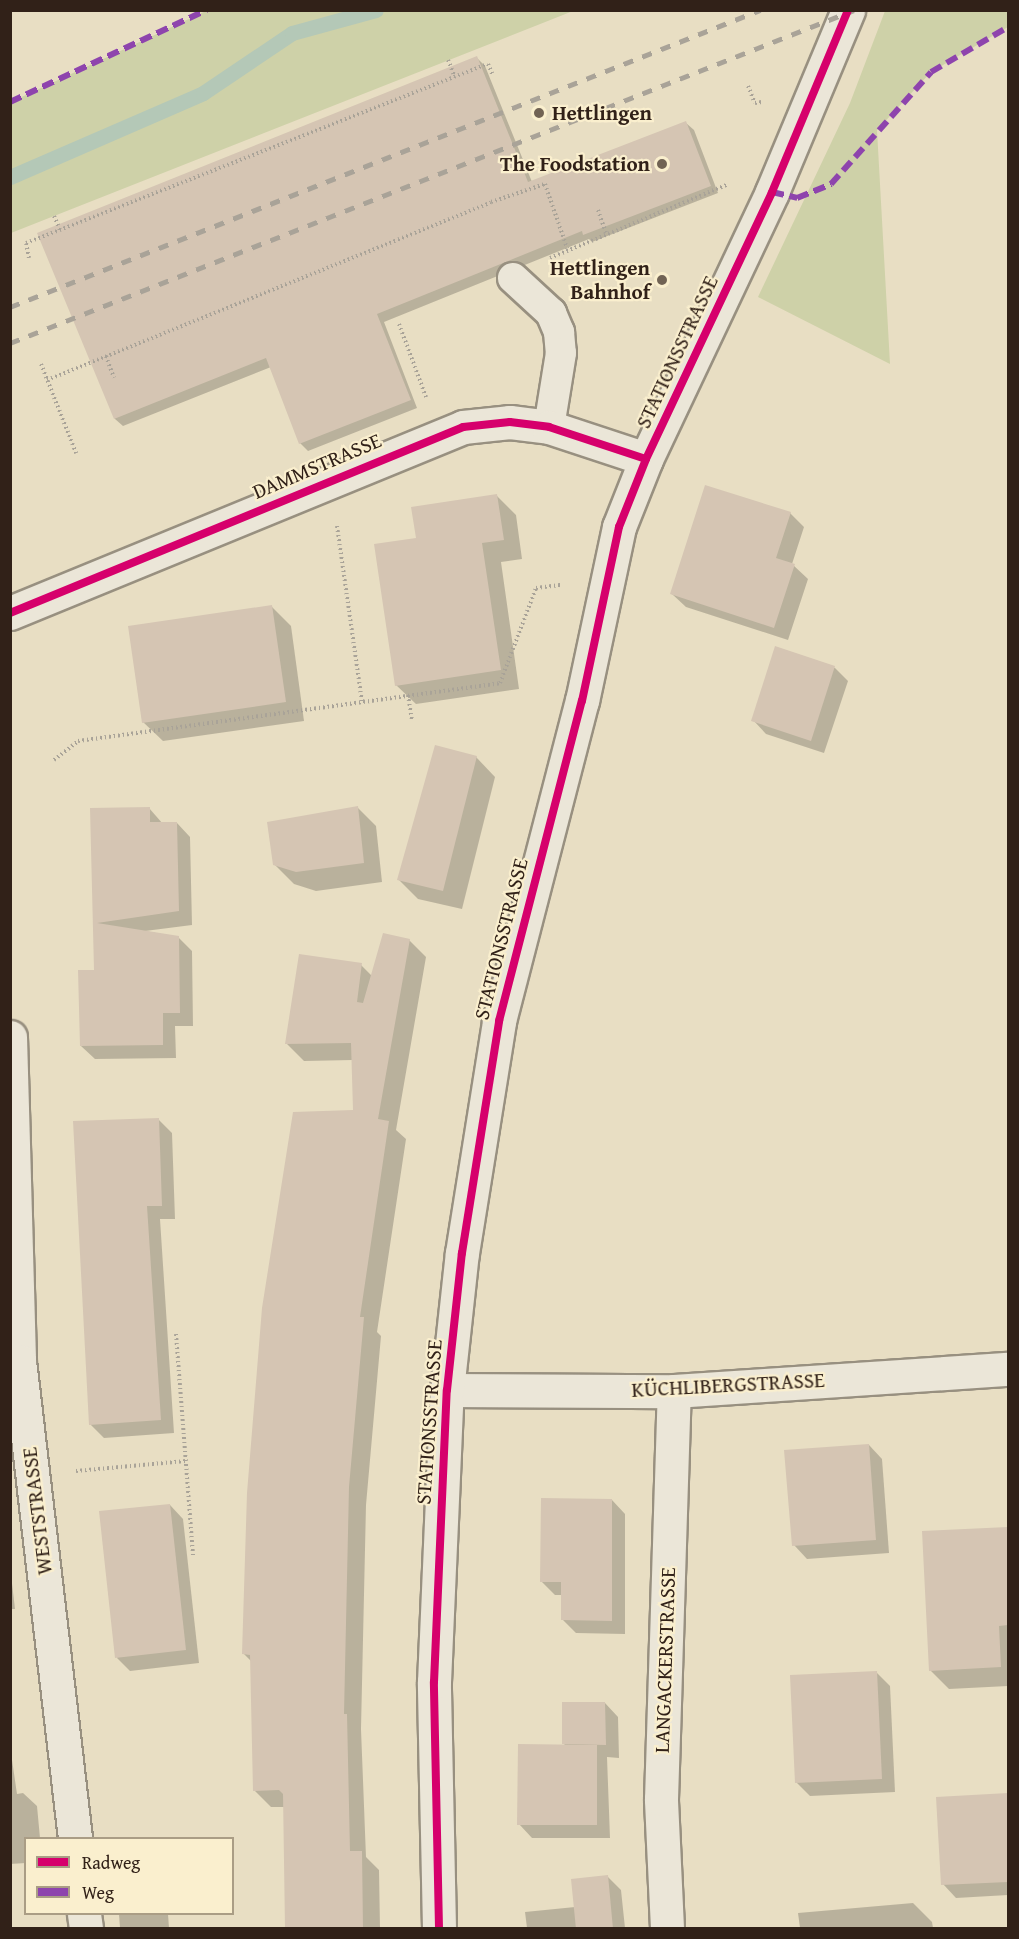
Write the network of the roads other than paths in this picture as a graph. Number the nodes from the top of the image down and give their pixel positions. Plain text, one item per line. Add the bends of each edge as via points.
1 (848, 12) edge
2 (513, 278) road end
3 (549, 427) junction
4 (646, 459) junction
5 (10, 613) edge
6 (10, 1037) edge
7 (1008, 1369) edge
8 (447, 1390) junction
9 (674, 1391) junction
10 (75, 1837) edge
11 (439, 1929) edge
12 (668, 1929) edge

1 - 4 street, STATIONSSTRASSE via 772,192
2 - 3 lane via 551,313 559,332 561,353
3 - 4 street, DAMMSTRASSE
3 - 5 street, DAMMSTRASSE via 510,422 463,426
4 - 8 street, STATIONSSTRASSE via 619,527 582,701 499,1022 462,1253
6 - 10 street, WESTSTRASSE via 19,1361
7 - 9 street, KÜCHLIBERGSTRASSE
8 - 9 street, KÜCHLIBERGSTRASSE
8 - 11 street, STATIONSSTRASSE via 434,1682
9 - 12 street, LANGACKERSTRASSE via 661,1799

